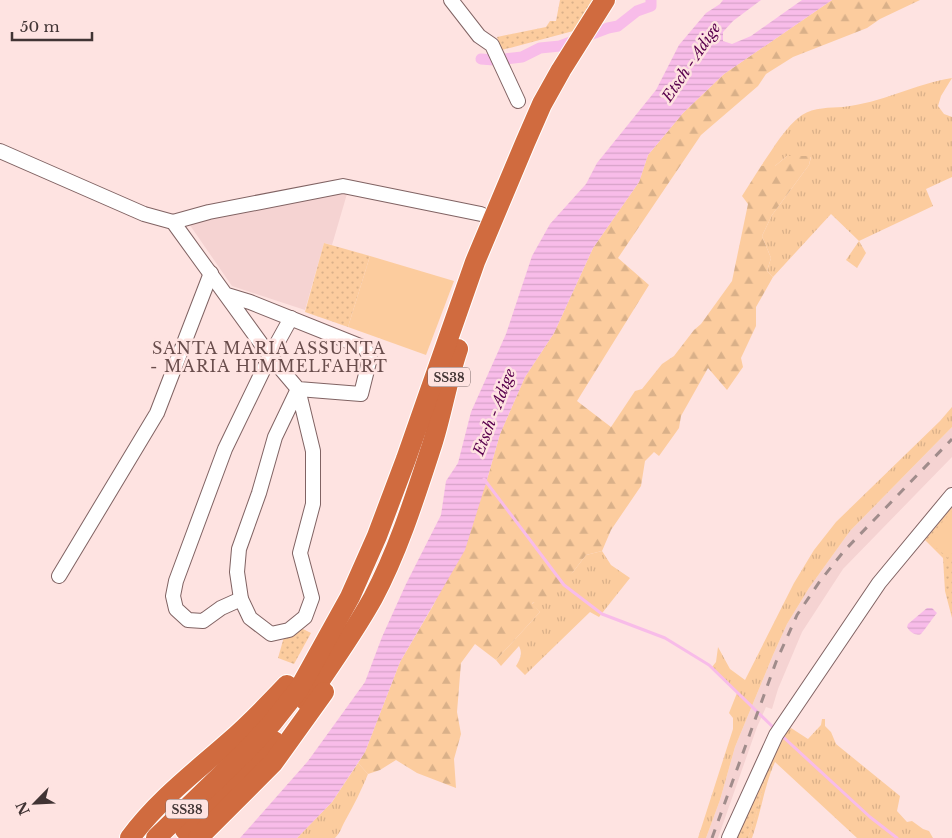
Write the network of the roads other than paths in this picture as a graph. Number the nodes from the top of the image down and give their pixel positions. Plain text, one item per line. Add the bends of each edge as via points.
1 (451, 0) edge
2 (604, 0) edge
3 (619, 0) edge
4 (518, 101) dead end
5 (547, 107) junction
6 (0, 151) edge
7 (481, 214) dead end
8 (173, 222) junction
9 (211, 273) junction
10 (227, 295) junction
11 (291, 318) junction
12 (270, 356) junction
13 (298, 389) junction
14 (952, 495) edge
15 (59, 576) dead end
16 (241, 599) junction
17 (346, 643) junction
18 (324, 646) junction
19 (227, 781) junction
20 (130, 838) edge
21 (156, 838) edge
22 (176, 838) edge
23 (198, 838) edge
24 (729, 838) edge

1 - 4 street via 479,36 492,46
2 - 5 highway, SS38 via 561,70
3 - 5 highway, SS38
5 - 17 highway, SS38 via 452,367 432,443 399,538 373,597
5 - 18 highway, SS38 via 475,262 377,536
6 - 8 street via 144,214
7 - 8 street via 343,186
8 - 9 street
9 - 10 street
9 - 15 street via 157,413
10 - 11 street
10 - 12 street
11 - 12 street
11 - 13 street via 365,348 370,358 360,394
12 - 13 street
12 - 16 street via 225,449 173,596 176,609 188,620 203,621
13 - 16 street via 274,437 239,549 237,572
13 - 16 street via 313,451 313,504 300,553 312,598 305,617 289,630 271,634 250,618
14 - 24 street via 879,582 779,731
17 - 19 highway, SS38 via 272,742
17 - 23 highway via 338,669 273,763
18 - 19 highway, SS38 via 299,689
18 - 20 highway via 308,659 262,712 183,781
19 - 21 highway, SS38
19 - 22 highway, SS38

